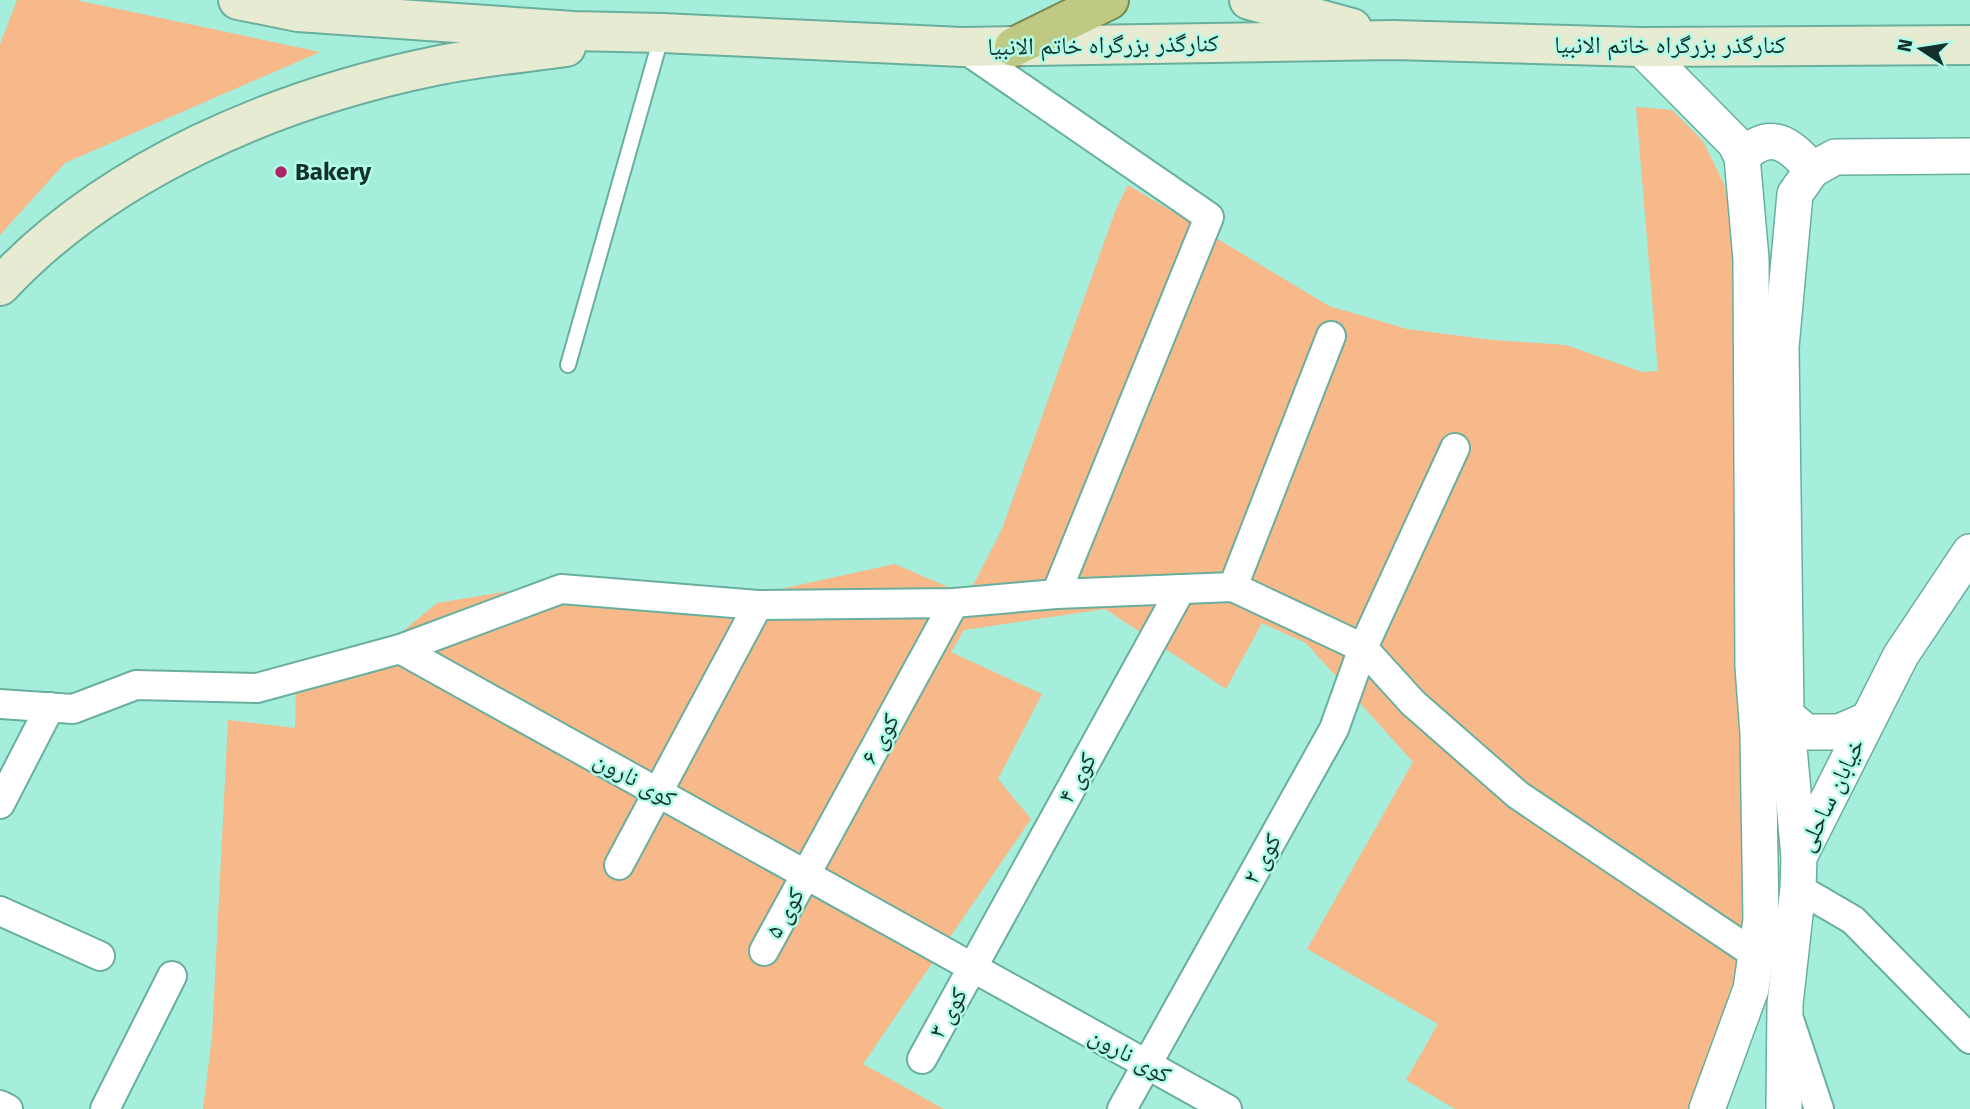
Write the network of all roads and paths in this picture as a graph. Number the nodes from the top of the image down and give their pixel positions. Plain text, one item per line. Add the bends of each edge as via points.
1 (238, 0) edge
2 (1109, 0) edge
3 (1249, 0) edge
4 (662, 33) junction
5 (1393, 40) junction
6 (1970, 45) edge
7 (962, 47) junction
8 (1014, 47) junction
9 (1640, 47) junction
10 (1970, 156) edge
11 (1742, 157) junction
12 (1812, 170) junction
13 (0, 286) edge
14 (1331, 336) dead end
15 (568, 365) dead end
16 (1455, 448) dead end
17 (1970, 552) edge
18 (1233, 587) junction
19 (1181, 589) junction
20 (1056, 594) junction
21 (954, 603) junction
22 (758, 605) junction
23 (1363, 648) junction
24 (400, 649) junction
25 (0, 704) edge
26 (50, 707) junction
27 (1786, 715) junction
28 (1867, 720) junction
29 (657, 792) junction
30 (0, 804) edge
31 (619, 865) dead end
32 (1798, 873) junction
33 (806, 874) junction
34 (0, 911) edge
35 (764, 951) dead end
36 (1756, 955) junction
37 (100, 956) dead end
38 (974, 967) junction
39 (172, 976) dead end
40 (1784, 1004) junction
41 (1970, 1039) edge
42 (922, 1059) dead end
43 (1148, 1065) junction
44 (0, 1105) edge
45 (8, 1109) edge
46 (105, 1109) edge
47 (1122, 1109) edge
48 (1227, 1109) edge
49 (1707, 1109) edge
50 (1784, 1109) edge
51 (1819, 1109) edge

1 - 4 main road, کنارگذر بزرگراه خاتم الانبیا via 298,12 573,32
2 - 8 highway
3 - 5 main road
4 - 7 main road, کنارگذر بزرگراه خاتم الانبیا
4 - 13 main road via 435,66 338,90 226,132 150,169 72,220
4 - 15 lane
5 - 8 main road, کنارگذر بزرگراه خاتم الانبیا
5 - 9 main road, کنارگذر بزرگراه خاتم الانبیا
6 - 9 main road, کنارگذر بزرگراه خاتم الانبیا
7 - 8 main road, کنارگذر بزرگراه خاتم الانبیا
7 - 20 street via 1209,217
9 - 11 street via 1735,143
10 - 12 street via 1835,157
11 - 12 street via 1752,146 1780,142 1796,151
11 - 36 street via 1751,259 1753,667 1761,920
12 - 27 street via 1796,194 1781,347
14 - 18 street
16 - 23 street, کوی ۲
17 - 28 street, خیابان ساحلی via 1901,655
18 - 19 street
18 - 23 street
19 - 20 street
19 - 38 street, کوی ۴
20 - 21 street
21 - 22 street
21 - 33 street, کوی ۶
22 - 24 street via 561,589
22 - 29 street
23 - 36 street via 1413,703 1518,795
23 - 43 street, کوی ۲ via 1334,729
24 - 26 street via 257,688 136,685 73,709
24 - 29 street, کوی نارون
25 - 26 street
26 - 30 street
27 - 28 street via 1806,732 1839,732
27 - 32 street
28 - 32 street, خیابان ساحلی
29 - 31 street
29 - 33 street, کوی نارون
32 - 40 street, خیابان ساحلی
32 - 41 street via 1853,920
33 - 35 street, کوی ۵
33 - 38 street, کوی نارون
34 - 37 street
36 - 49 street via 1751,989
38 - 42 street, کوی ۳
38 - 43 street, کوی نارون
39 - 46 street
40 - 50 street, خیابان ساحلی
40 - 51 street
43 - 47 street, کوی ۲
43 - 48 street, کوی نارون
44 - 45 street

